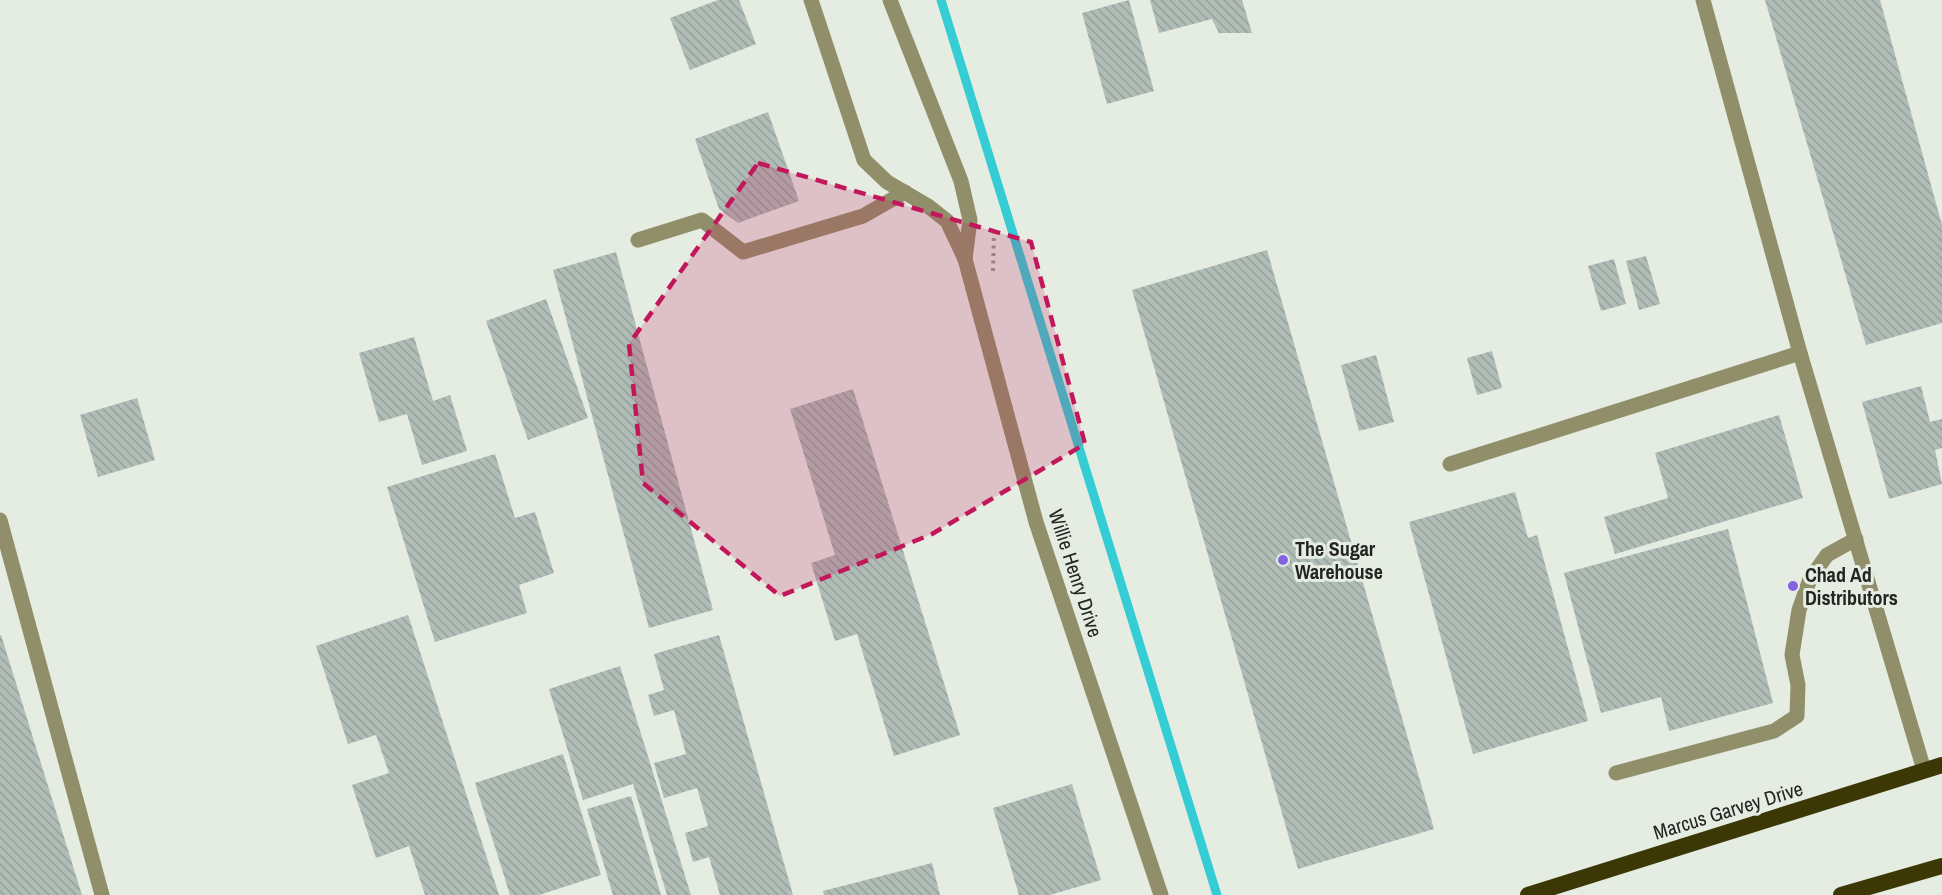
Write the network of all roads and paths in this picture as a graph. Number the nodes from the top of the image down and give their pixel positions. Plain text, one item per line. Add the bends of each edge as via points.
1 (811, 0) edge
2 (890, 0) edge
3 (1702, 0) edge
4 (905, 192) junction
5 (638, 240) dead end
6 (965, 259) junction
7 (1800, 353) junction
8 (1450, 464) dead end
9 (0, 520) edge
10 (1856, 539) junction
11 (1942, 765) edge
12 (1924, 770) junction
13 (1617, 773) dead end
14 (1942, 866) edge
15 (102, 895) edge
16 (1161, 895) edge
17 (1528, 895) edge
18 (1841, 895) edge

1 - 4 street via 864,160 887,182
2 - 6 street via 961,181 970,220
3 - 7 street
4 - 5 street via 863,216 743,252 702,220
4 - 6 street via 947,221
6 - 16 street, Willie Henry Drive via 1036,522
7 - 8 street
7 - 10 street
9 - 15 street
10 - 12 street
10 - 13 street via 1827,555 1810,579 1792,655 1798,685 1797,716 1774,731
11 - 12 highway, Marcus Garvey Drive
12 - 17 highway, Marcus Garvey Drive
14 - 18 highway

